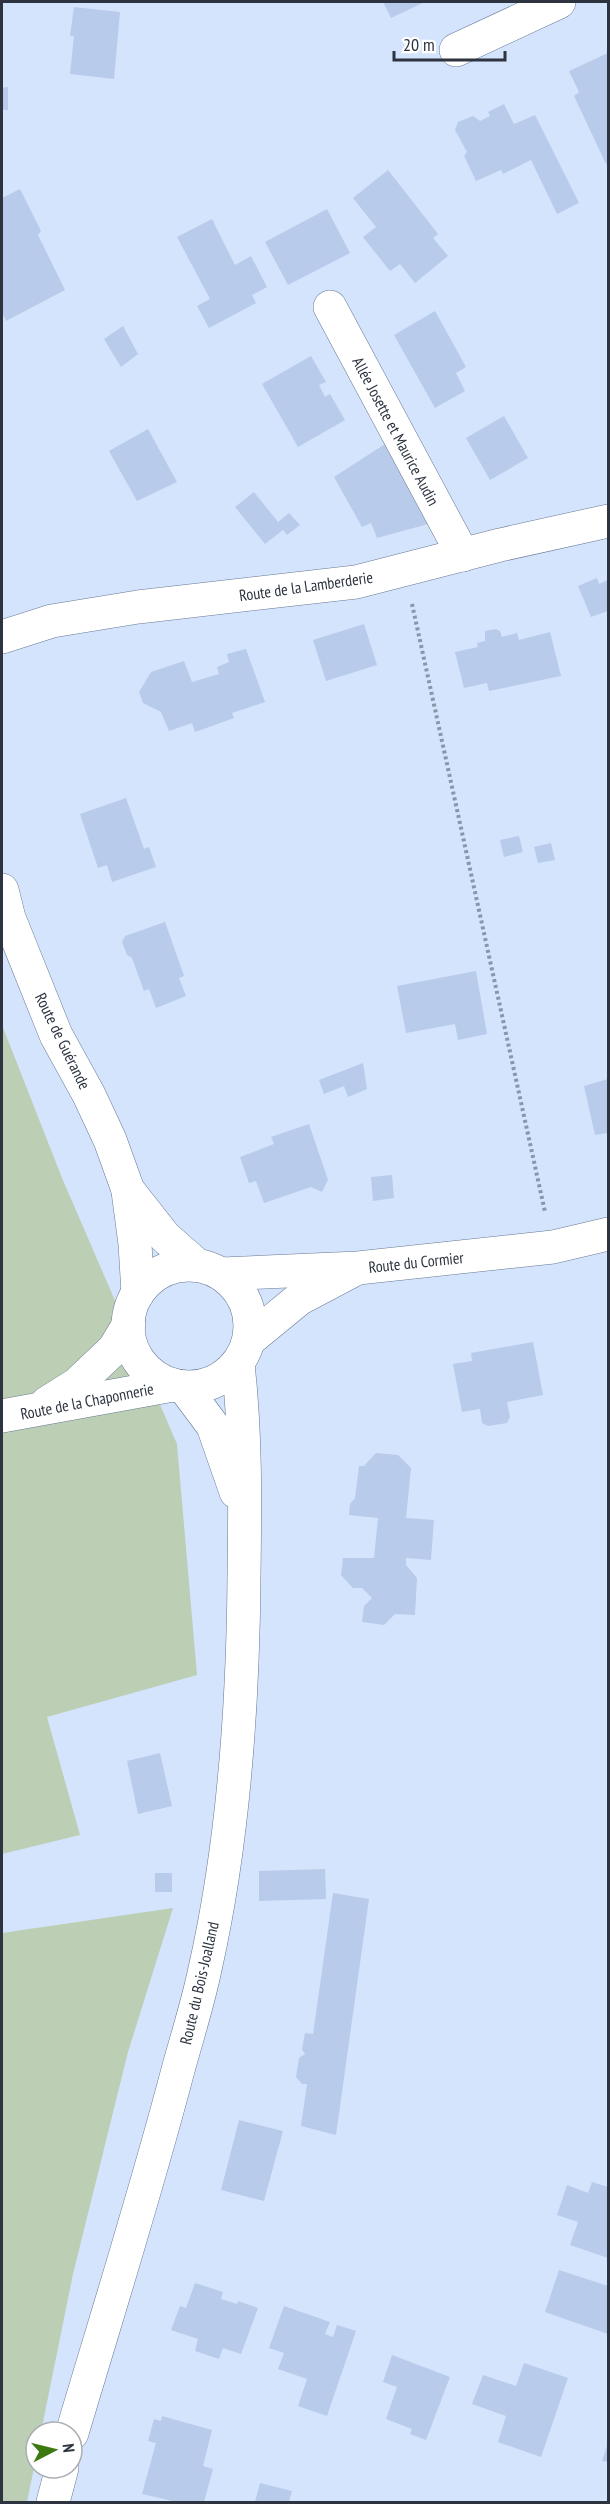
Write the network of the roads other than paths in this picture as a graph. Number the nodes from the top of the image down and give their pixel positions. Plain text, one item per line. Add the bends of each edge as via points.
1 (559, 2) edge
2 (456, 50) dead end
3 (330, 307) dead end
4 (609, 521) edge
5 (463, 555) junction
6 (2, 637) edge
7 (2, 890) edge
8 (128, 1190) junction
9 (609, 1234) edge
10 (358, 1268) junction
11 (209, 1269) junction
12 (138, 1293) junction
13 (129, 1324) junction
14 (243, 1352) junction
15 (179, 1386) junction
16 (35, 1411) junction
17 (2, 1416) edge
18 (245, 1518) junction
19 (76, 2420) edge
20 (59, 2480) edge
21 (53, 2502) edge

1 - 2 street
3 - 5 street, Allée Josette et Maurice Audin
4 - 5 street, Route de la Lamberderie
5 - 6 street, Route de la Lamberderie via 356,582 138,607 52,621
7 - 8 street, Route de Guérande via 9,918 52,1026 110,1140
8 - 11 street, Route de Guérande via 165,1238
8 - 12 street, Route de Guérande
9 - 10 street, Route du Cormier via 553,1247
10 - 11 street, Route du Cormier
10 - 14 street via 299,1299
11 - 12 street via 183,1265 157,1274
11 - 14 street via 236,1286 246,1302 250,1321
12 - 13 street
13 - 15 street via 131,1344 140,1362 155,1376
13 - 16 street via 114,1349 77,1384
14 - 15 street via 222,1377 205,1385
14 - 18 street, Route du Bois-Joalland
15 - 16 street, Route de la Chaponnerie
15 - 18 street, Route du Bois-Joalland via 213,1426
16 - 17 street, Route de la Chaponnerie
18 - 19 street, Route du Bois-Joalland via 242,1693 222,1873 205,1969
20 - 21 street

